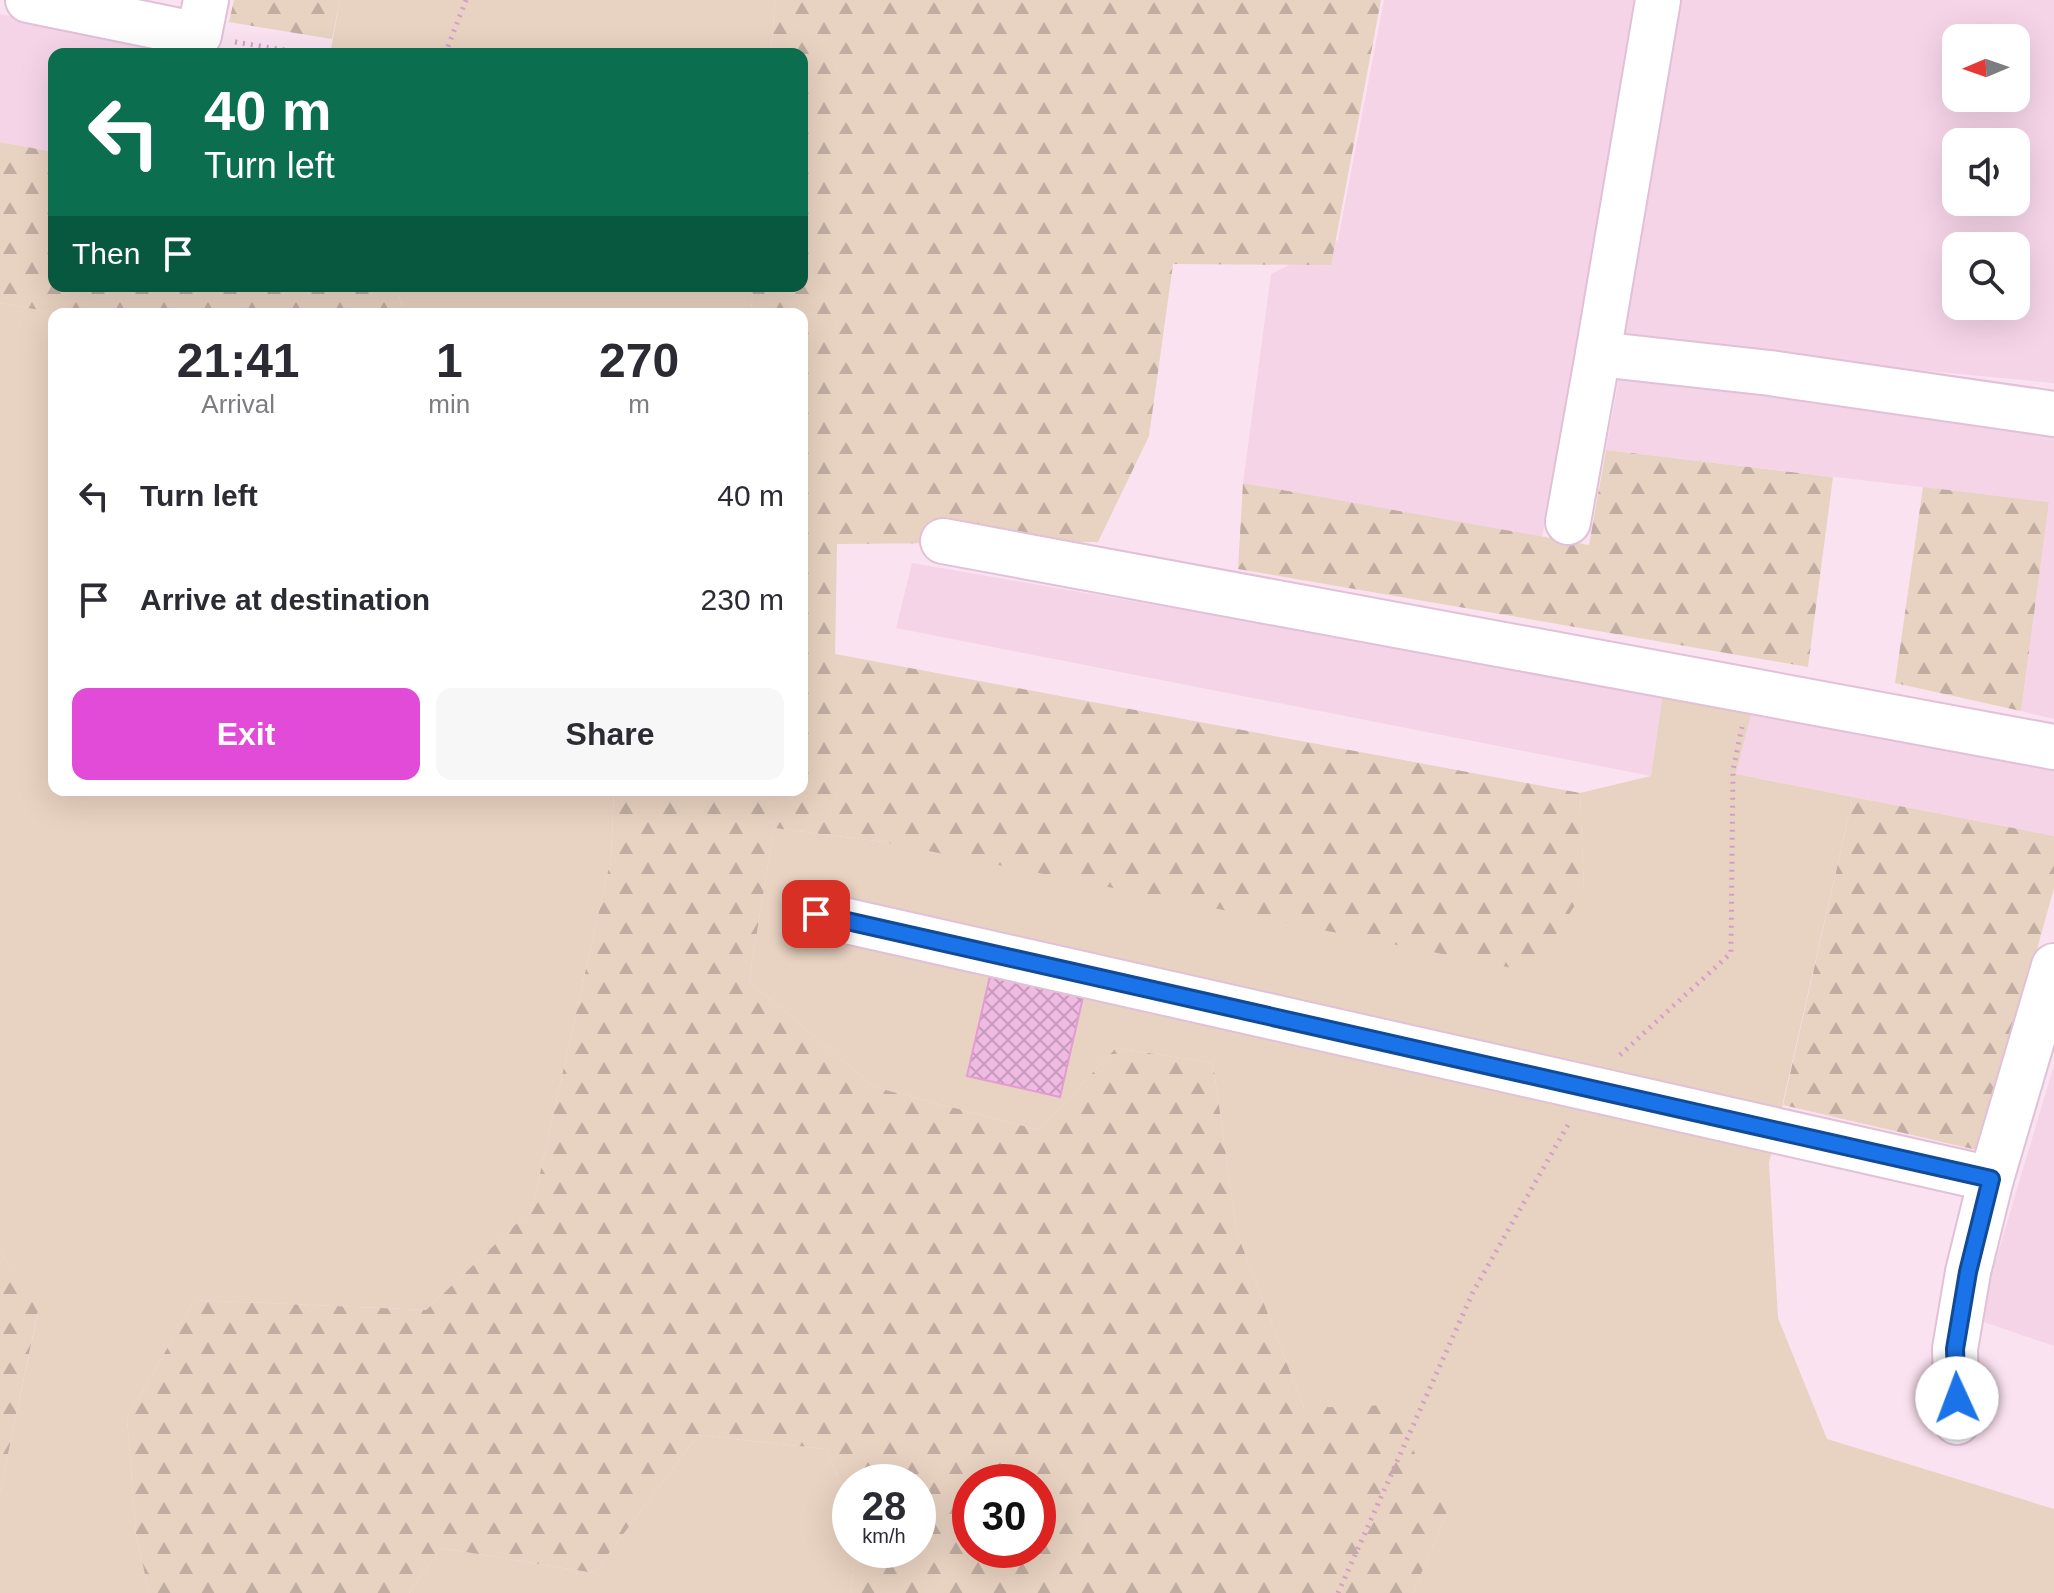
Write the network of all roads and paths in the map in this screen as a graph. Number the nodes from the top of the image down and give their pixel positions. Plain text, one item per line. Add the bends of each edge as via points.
1 (28, 0) edge
2 (466, 0) edge
3 (1658, 0) edge
4 (202, 18) edge
5 (291, 48) edge
6 (447, 48) edge
7 (1598, 354) junction
8 (2054, 414) edge
9 (1568, 522) dead end
10 (943, 541) dead end
11 (1750, 691) junction
12 (2054, 747) edge
13 (816, 914) dead end
14 (2054, 966) edge
15 (1589, 1088) junction
16 (1991, 1179) junction
17 (1957, 1422) dead end
18 (1338, 1593) edge

1 - 4 street
2 - 6 path
3 - 7 street
4 - 5 path
7 - 8 street
7 - 9 street
10 - 11 street
11 - 12 street
11 - 15 path via 1733,770 1731,953
13 - 15 street
14 - 16 street
15 - 16 street
15 - 18 path via 1473,1292
16 - 17 street via 1955,1349

